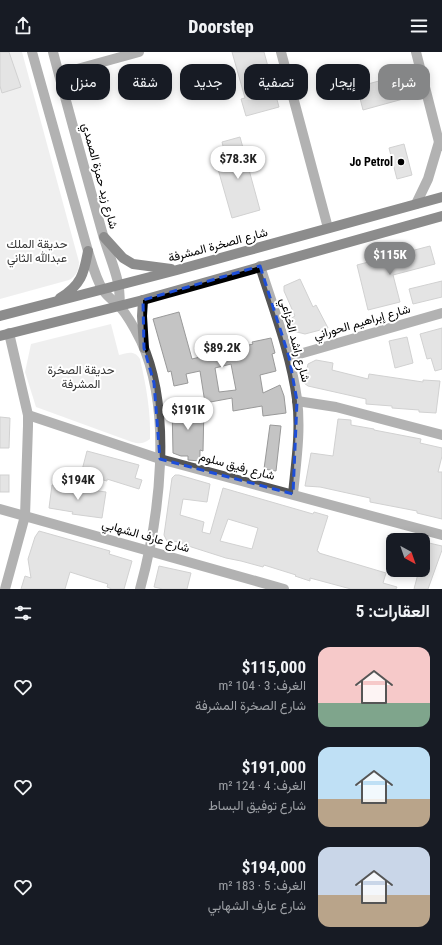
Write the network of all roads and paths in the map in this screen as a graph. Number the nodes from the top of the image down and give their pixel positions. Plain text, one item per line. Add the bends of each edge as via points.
1 (32, 52) edge
2 (53, 52) edge
3 (138, 52) edge
4 (281, 52) edge
5 (416, 52) edge
6 (56, 64) edge
7 (95, 64) edge
8 (66, 100) edge
9 (441, 144) edge
10 (442, 197) edge
11 (416, 204) junction
12 (442, 216) edge
13 (328, 228) junction
14 (104, 237) junction
15 (88, 251) junction
16 (260, 266) junction
17 (177, 270) junction
18 (118, 285) junction
19 (102, 289) junction
20 (143, 300) junction
21 (52, 303) junction
22 (119, 306) junction
23 (442, 313) edge
24 (0, 316) edge
25 (5, 334) edge
26 (144, 348) junction
27 (289, 357) junction
28 (297, 401) junction
29 (28, 415) junction
30 (442, 435) edge
31 (160, 459) junction
32 (293, 494) junction
33 (0, 509) edge
34 (25, 516) junction
35 (442, 535) edge
36 (149, 551) junction
37 (5, 589) edge
38 (140, 589) edge
39 (284, 589) edge

1 - 15 street
2 - 6 street, شارع زيد حمزة الصمدي
3 - 7 street
4 - 13 street
5 - 9 street
8 - 14 street, شارع زيد حمزة الصمدي
9 - 11 street
10 - 11 main road, شارع الصخرة المشرفة
11 - 13 main road, شارع الصخرة المشرفة
12 - 16 main road
13 - 17 main road, شارع الصخرة المشرفة
14 - 17 main road via 123,258 133,264
14 - 18 street, شارع زيد حمزة الصمدي
15 - 19 street
15 - 21 main road via 84,271 78,282
16 - 20 main road
16 - 27 street, شارع راشد الخزاعي
17 - 18 main road, شارع الصخرة المشرفة
18 - 19 main road, شارع الصخرة المشرفة
18 - 22 street, شارع زيد حمزة الصمدي
19 - 21 main road, شارع الصخرة المشرفة
19 - 22 street
20 - 22 main road
20 - 26 main road
21 - 24 main road, شارع الصخرة المشرفة
22 - 25 main road
22 - 26 street
23 - 27 street, شارع إبراهيم الحوراني
25 - 29 street
26 - 31 street via 151,366 159,415
27 - 28 street, شارع راشد الخزاعي
28 - 30 street via 336,407
28 - 32 street, شارع راشد الخزاعي
29 - 31 street, شارع رفيق سلوم
29 - 34 street
31 - 32 street, شارع رفيق سلوم
31 - 36 street
32 - 35 street, شارع رفيق سلوم
33 - 34 street, شارع عارف الشهابي
34 - 36 street, شارع عارف الشهابي
34 - 37 street
36 - 38 street
36 - 39 street, شارع عارف الشهابي

